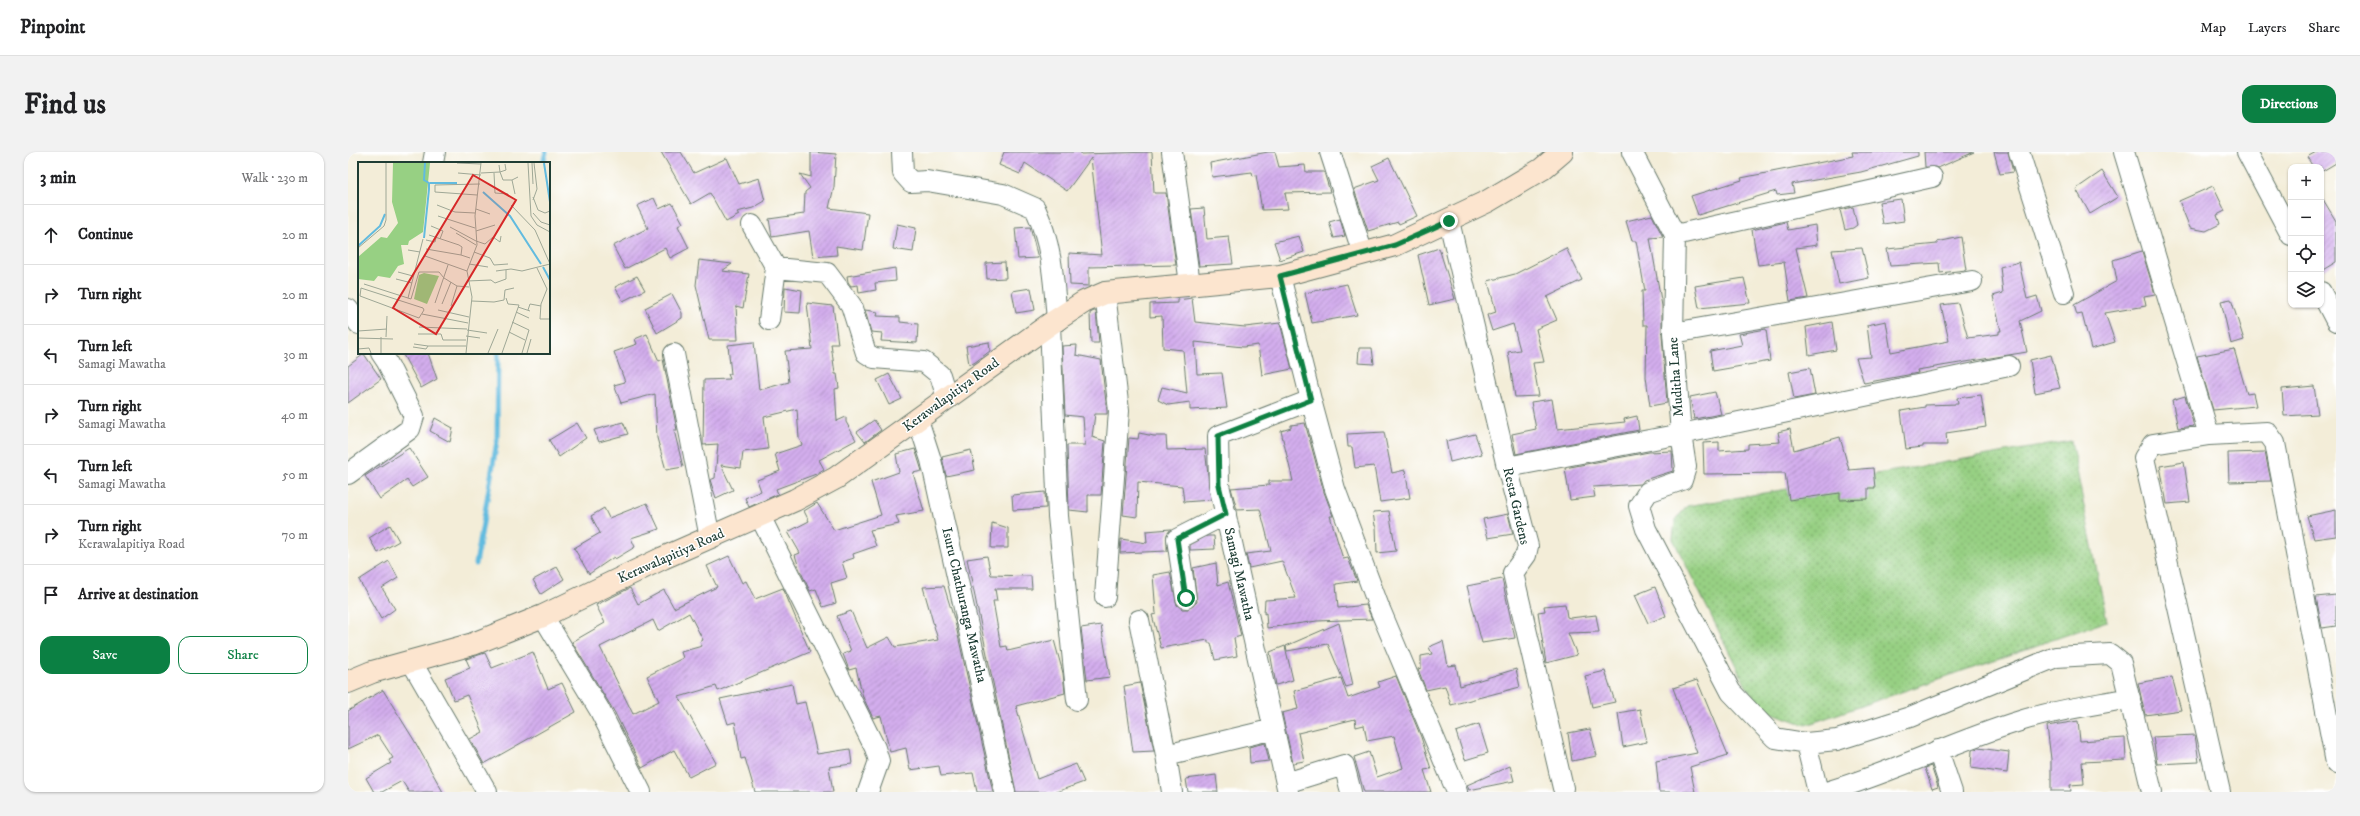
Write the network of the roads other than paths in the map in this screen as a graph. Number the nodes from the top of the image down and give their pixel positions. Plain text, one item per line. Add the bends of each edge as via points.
1 (435, 152) edge
2 (902, 152) edge
3 (1172, 152) edge
4 (1330, 152) edge
5 (1632, 152) edge
6 (2019, 152) edge
7 (2124, 152) edge
8 (2247, 152) edge
9 (1556, 154) edge
10 (433, 162) edge
11 (1932, 177) dead end
12 (1449, 221) junction
13 (752, 225) dead end
14 (2288, 229) edge
15 (1674, 235) junction
16 (1363, 254) junction
17 (776, 268) junction
18 (1280, 276) junction
19 (1972, 281) dead end
20 (1190, 284) junction
21 (1105, 293) junction
22 (2064, 293) dead end
23 (2324, 298) edge
24 (348, 309) edge
25 (770, 320) dead end
26 (2336, 321) edge
27 (358, 323) edge
28 (1054, 323) junction
29 (1673, 332) junction
30 (381, 354) edge
31 (674, 354) dead end
32 (2009, 366) dead end
33 (947, 398) junction
34 (1311, 400) junction
35 (918, 420) junction
36 (1681, 434) junction
37 (2209, 434) junction
38 (1507, 467) junction
39 (348, 474) edge
40 (1226, 514) junction
41 (760, 516) junction
42 (710, 538) junction
43 (1105, 597) dead end
44 (1186, 598) dead end
45 (543, 616) junction
46 (1139, 620) dead end
47 (411, 661) junction
48 (348, 682) edge
49 (2130, 698) junction
50 (1077, 700) dead end
51 (1274, 730) junction
52 (1806, 743) junction
53 (1938, 750) junction
54 (1166, 755) junction
55 (2336, 763) edge
56 (1287, 788) edge
57 (1563, 788) dead end
58 (1858, 788) edge
59 (488, 792) edge
60 (641, 792) edge
61 (868, 792) edge
62 (1005, 792) edge
63 (1172, 792) edge
64 (1351, 792) edge
65 (1457, 792) edge
66 (1818, 792) edge
67 (1826, 792) edge
68 (1952, 792) edge
69 (2152, 792) edge
70 (2220, 792) edge

1 - 10 street
2 - 28 street via 903,173 911,182 927,180 1003,194 1035,208 1044,228 1054,272
3 - 20 street
4 - 16 street
5 - 15 street, Muditha Lane
6 - 22 street
7 - 37 street
8 - 14 street
9 - 12 street, Kerawalapitiya Road via 1518,184
11 - 15 street
12 - 16 street, Kerawalapitiya Road via 1395,245
12 - 38 street, Resta Gardens
13 - 17 street
15 - 29 street, Muditha Lane
16 - 18 street, Kerawalapitiya Road
17 - 25 street
17 - 33 street via 827,273 851,305 866,353 874,358 924,362 940,375
18 - 20 street, Kerawalapitiya Road
18 - 34 street
19 - 29 street
20 - 21 street, Kerawalapitiya Road
21 - 28 street, Kerawalapitiya Road via 1084,302
21 - 43 street via 1119,411
23 - 26 street
24 - 27 street
28 - 33 street, Kerawalapitiya Road
28 - 50 street via 1058,516
29 - 36 street, Muditha Lane
30 - 39 street via 388,362 414,416 410,429
31 - 42 street
32 - 36 street
33 - 35 street, Kerawalapitiya Road
34 - 40 street, Samagi Mawatha via 1218,436 1219,485
34 - 65 street via 1336,489 1376,600
35 - 41 street, Kerawalapitiya Road via 836,478
35 - 62 street, Isuru Chathuranga Mawatha via 931,460
36 - 38 street, Muditha Lane
36 - 52 street via 1686,467 1682,480 1648,492 1638,506 1646,529 1731,692 1775,738
37 - 55 street via 2267,432 2274,443
37 - 70 street via 2153,444 2144,458
38 - 57 street, Resta Gardens via 1528,546 1526,555 1513,573
40 - 44 street via 1177,539
40 - 51 street, Samagi Mawatha
41 - 42 street, Kerawalapitiya Road
41 - 61 street via 875,748 879,761
42 - 45 street, Kerawalapitiya Road
45 - 47 street, Kerawalapitiya Road via 473,644
45 - 60 street via 599,709
46 - 54 street
47 - 48 street, Kerawalapitiya Road
47 - 59 street
49 - 52 street via 2121,663 2110,654 2056,657 1910,717 1837,740
49 - 53 street via 2021,720
49 - 69 street
51 - 54 street
51 - 56 street, Samagi Mawatha
52 - 66 street
53 - 58 street
53 - 68 street
54 - 63 street
56 - 64 street via 1344,765
58 - 67 street

